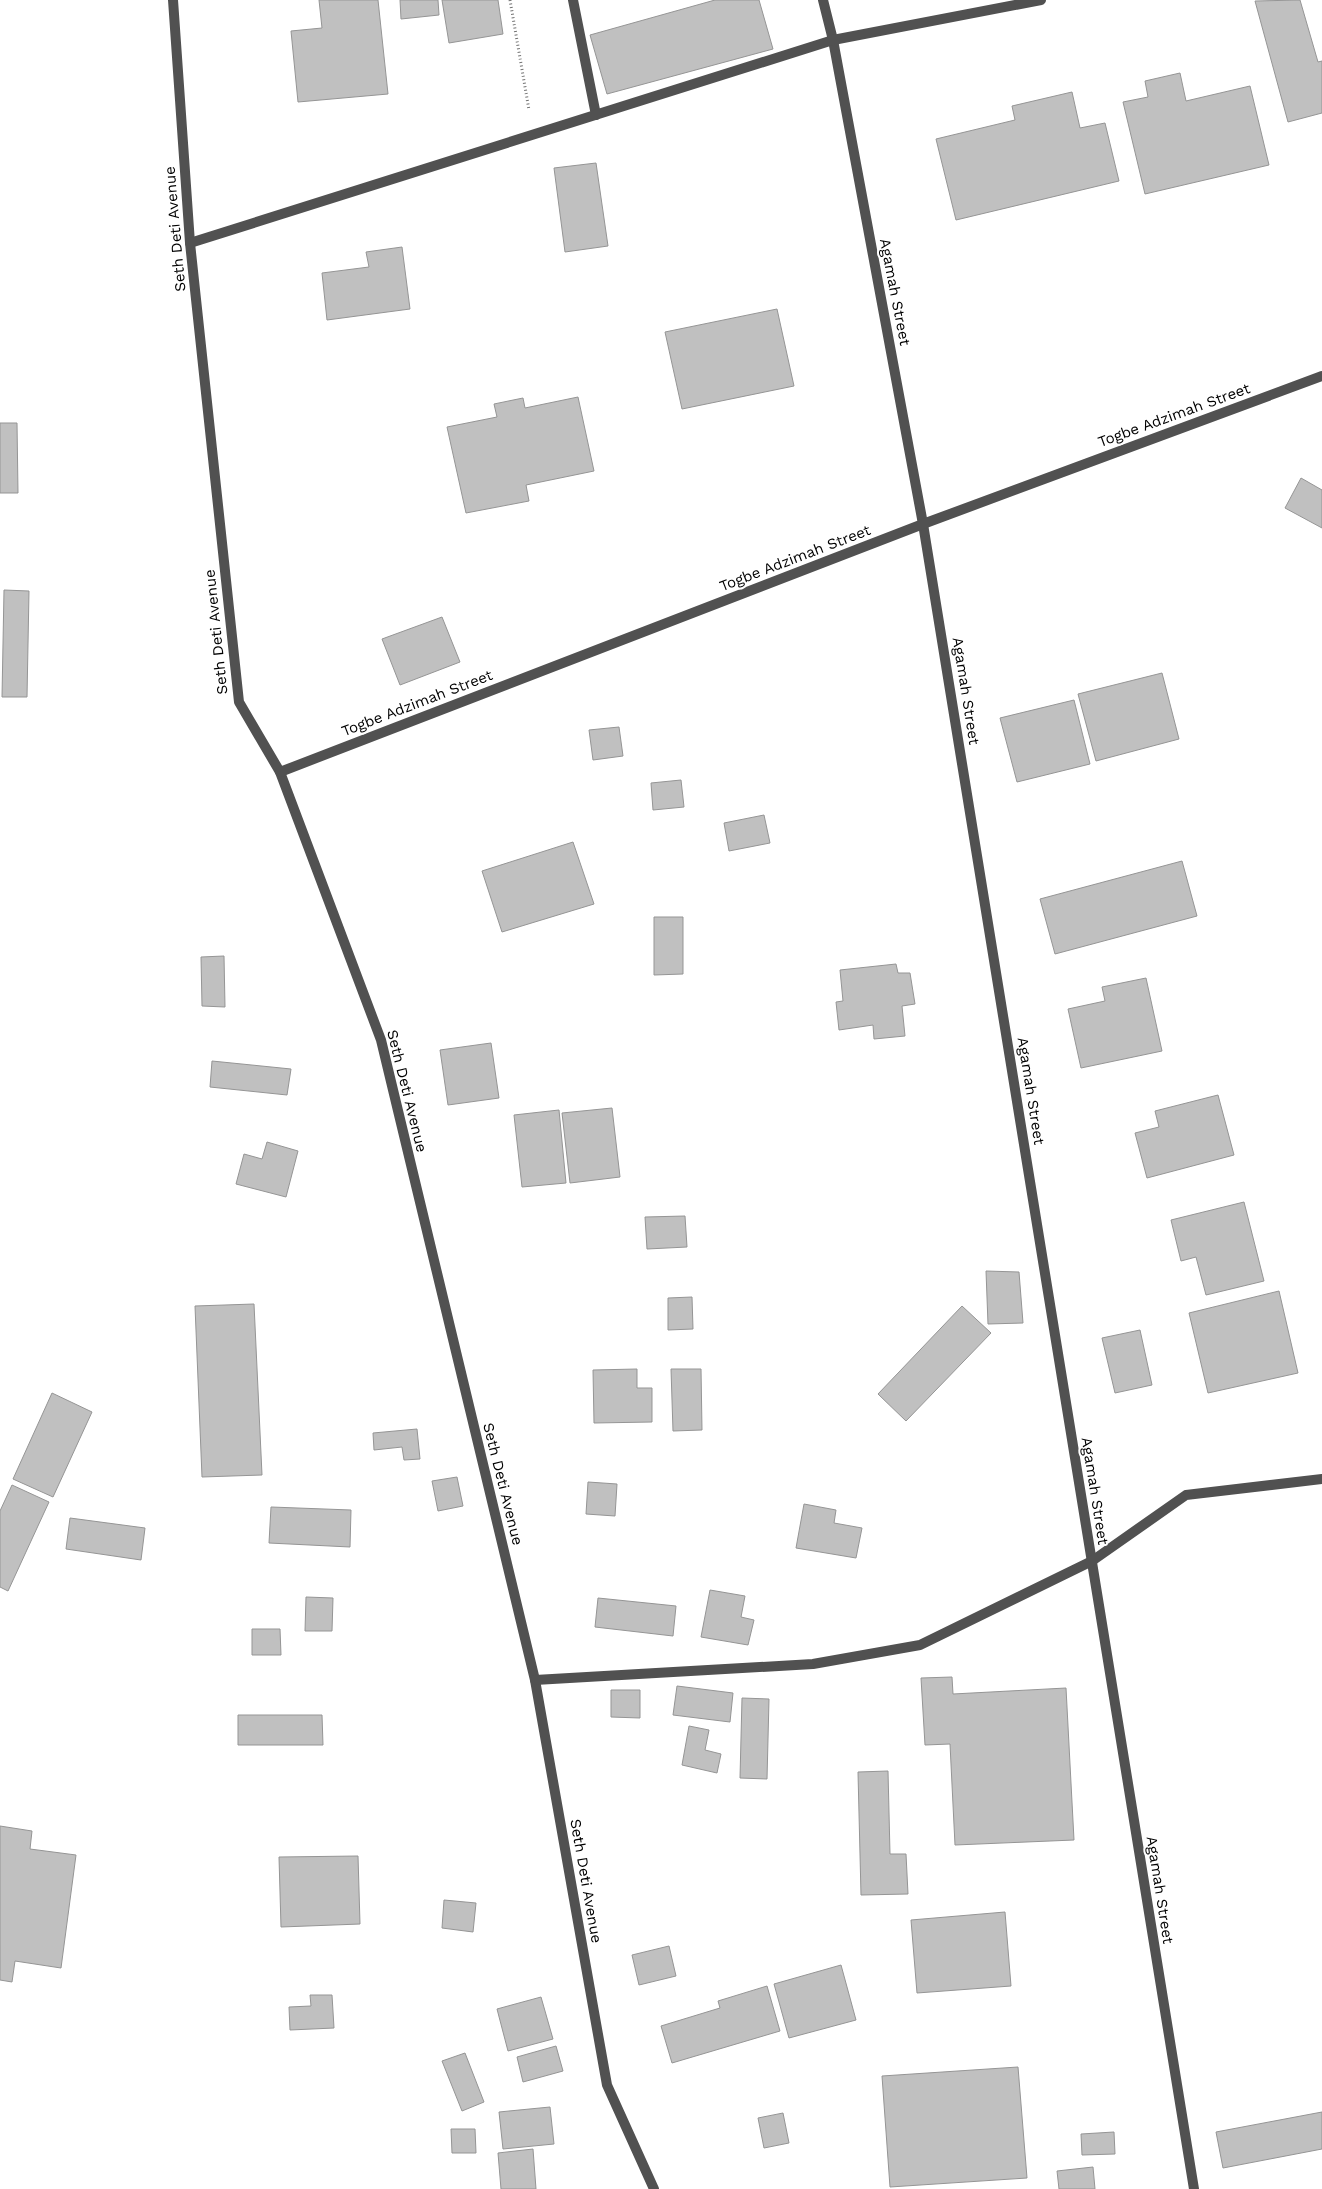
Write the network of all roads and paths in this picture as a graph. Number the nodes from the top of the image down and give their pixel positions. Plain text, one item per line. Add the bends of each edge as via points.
1 (173, 0) edge
2 (510, 0) edge
3 (573, 0) edge
4 (823, 0) edge
5 (1041, 0) edge
6 (833, 40) junction
7 (596, 115) junction
8 (532, 135) junction
9 (190, 243) junction
10 (1322, 376) edge
11 (924, 524) junction
12 (280, 772) junction
13 (1322, 1479) edge
14 (1092, 1561) junction
15 (535, 1680) junction
16 (654, 2189) edge
17 (1194, 2189) edge

1 - 9 street, Seth Deti Avenue
2 - 8 path
3 - 7 street
4 - 6 street, Agamah Street
5 - 6 street
6 - 7 street
6 - 11 street, Agamah Street
7 - 8 street
8 - 9 street
9 - 12 street, Seth Deti Avenue via 239,702
10 - 11 street, Togbe Adzimah Street
11 - 12 street, Togbe Adzimah Street
11 - 14 street, Agamah Street
12 - 15 street, Seth Deti Avenue via 381,1040
13 - 14 street via 1186,1495
14 - 15 street via 920,1646 813,1664
14 - 17 street, Agamah Street
15 - 16 street, Seth Deti Avenue via 607,2085

